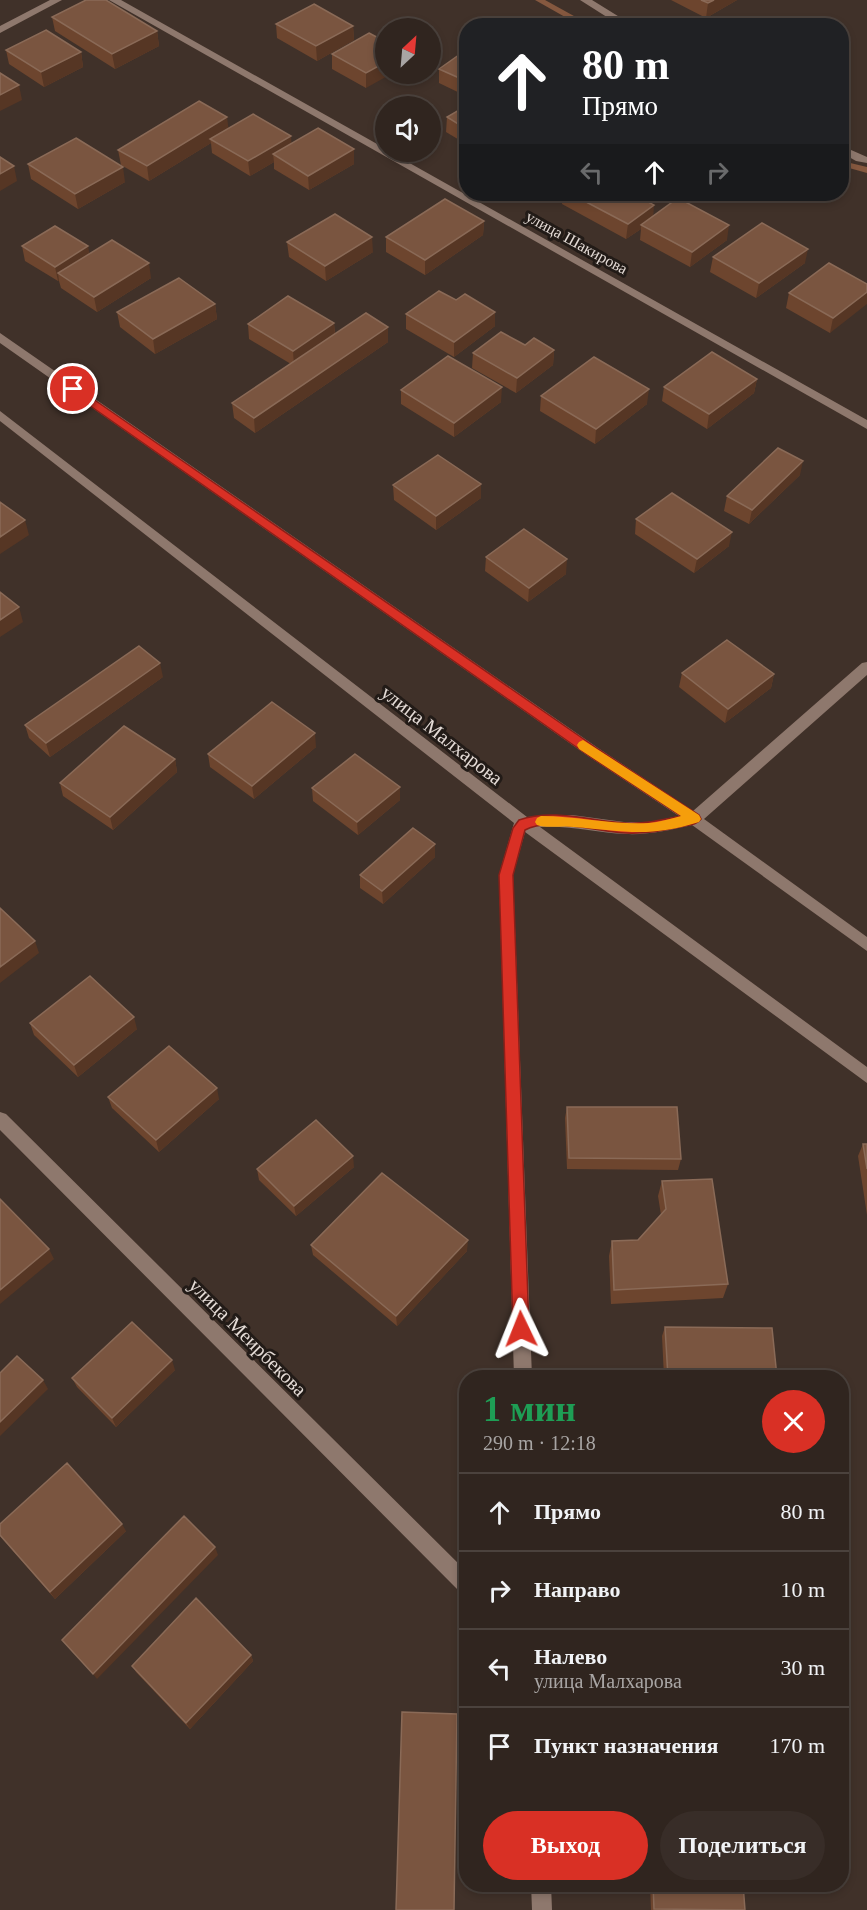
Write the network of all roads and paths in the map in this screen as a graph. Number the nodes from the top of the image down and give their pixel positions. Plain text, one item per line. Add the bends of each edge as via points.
1 (57, 0) edge
2 (114, 0) edge
3 (585, 0) edge
4 (615, 18) edge
5 (0, 30) edge
6 (849, 153) edge
7 (867, 160) edge
8 (459, 195) edge
9 (470, 201) edge
10 (0, 338) edge
11 (0, 415) edge
12 (867, 425) edge
13 (867, 667) edge
14 (694, 819) junction
15 (524, 823) junction
16 (867, 945) edge
17 (867, 1076) edge
18 (0, 1119) edge
19 (523, 1370) edge
20 (459, 1577) edge
21 (541, 1892) edge
22 (542, 1910) edge

1 - 5 street
2 - 8 street, улица Шакирова
3 - 4 street
6 - 7 street
9 - 12 street, улица Шакирова
10 - 14 street
11 - 15 street, улица Малхарова
13 - 14 street
14 - 15 street via 651,828 572,821
14 - 16 street
15 - 17 street, улица Малхарова
15 - 19 street via 519,828 506,875
18 - 20 street, улица Меирбекова
21 - 22 street

